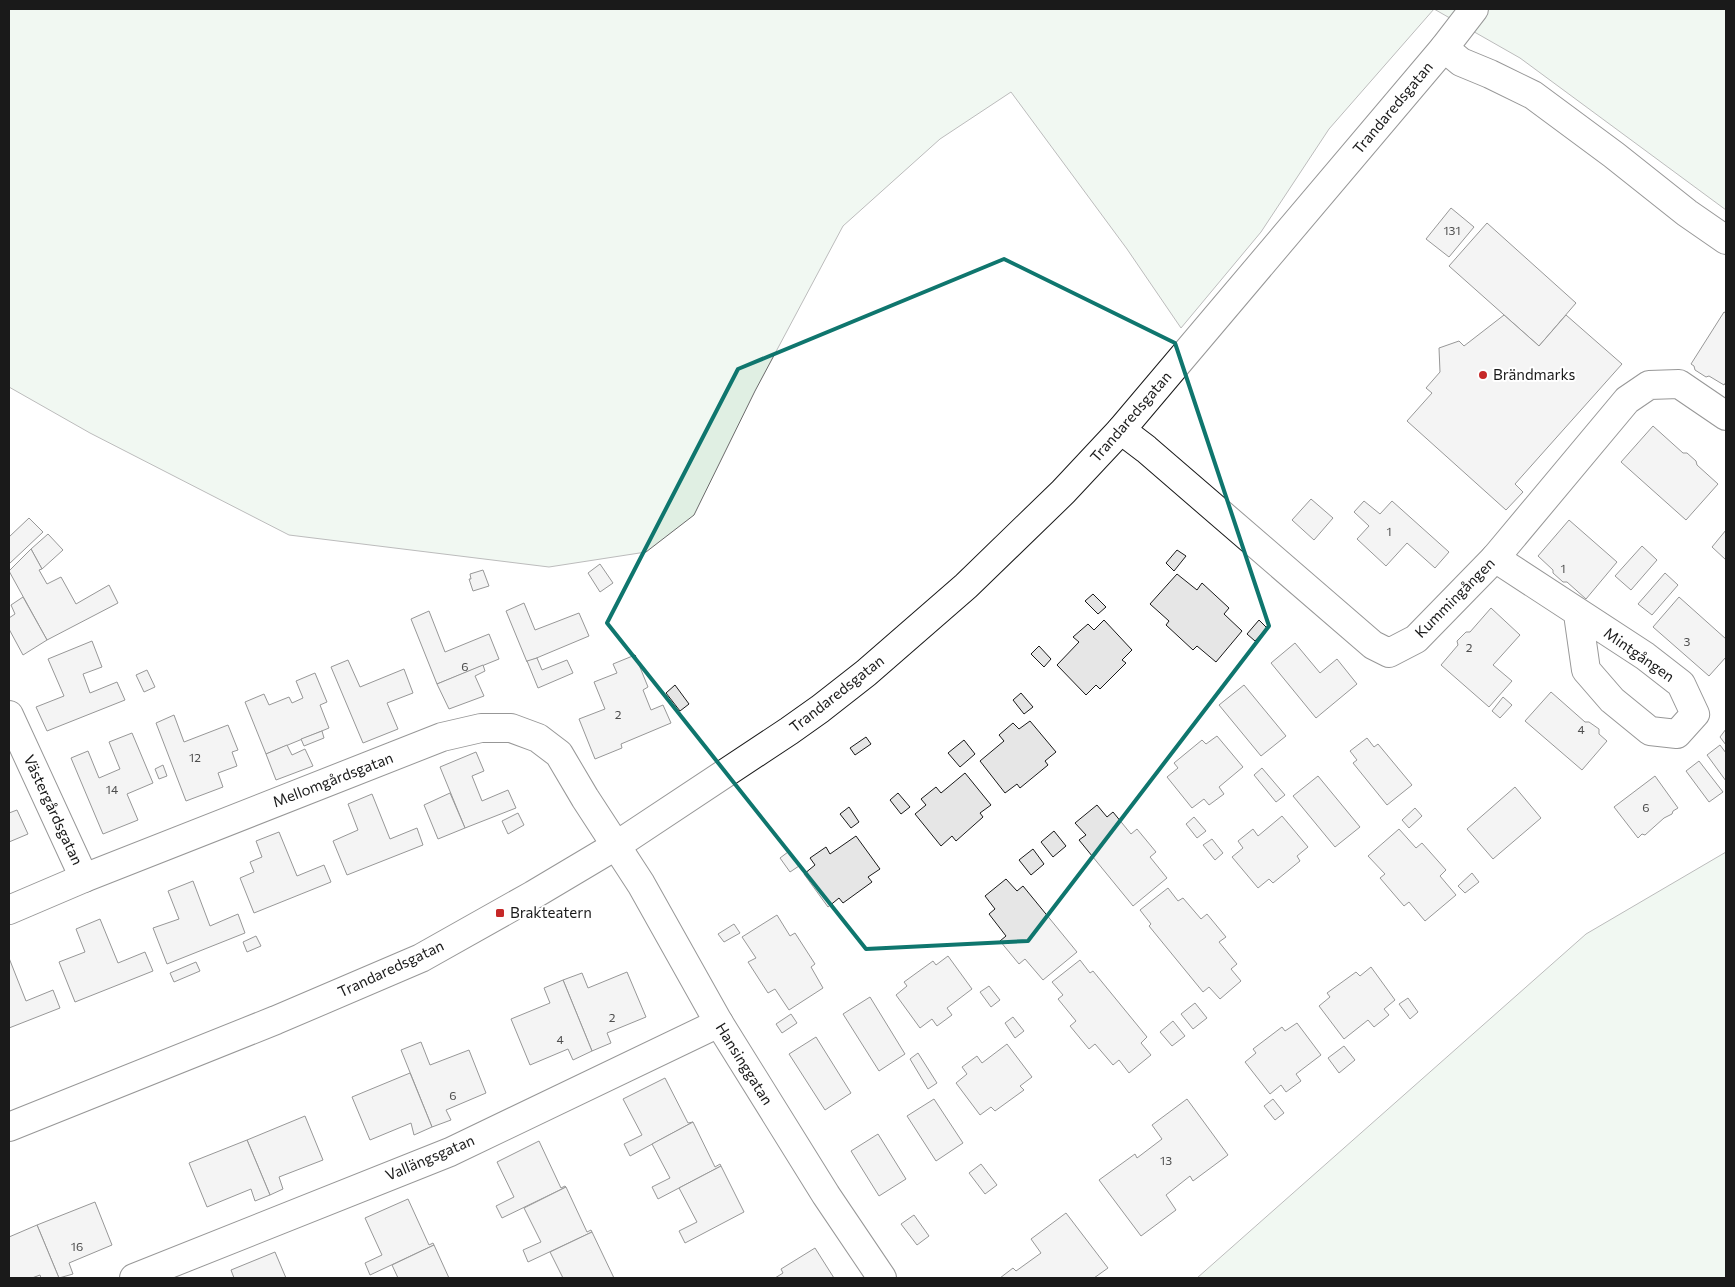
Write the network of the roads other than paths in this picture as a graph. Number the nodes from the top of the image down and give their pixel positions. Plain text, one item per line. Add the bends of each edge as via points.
1 (1474, 9) edge
2 (1444, 48) junction
3 (1726, 240) edge
4 (1726, 416) edge
5 (1121, 430) junction
6 (1495, 558) junction
7 (1578, 614) junction
8 (9, 715) edge
9 (617, 844) junction
10 (84, 878) junction
11 (9, 910) edge
12 (719, 1024) junction
13 (9, 1126) edge
14 (134, 1278) edge
15 (882, 1278) edge

1 - 2 street, Trandaredsgatan
2 - 3 street via 1461,62 1533,95
2 - 5 street, Trandaredsgatan
4 - 6 street, Kummingången via 1679,384 1649,385 1627,400
5 - 6 street, Kummingången via 1373,645 1389,653 1416,639
5 - 9 street, Trandaredsgatan via 1063,492 966,586 866,673 789,731
6 - 7 street, Mintgången
7 - 7 street, Mintgången via 1645,656 1681,684 1695,714 1677,734 1650,731 1612,700 1586,670
8 - 10 street, Västergårdsgatan
9 - 10 street, Mellomgårdsgatan via 559,754 538,738 511,728 480,728 442,737
9 - 12 street, Hansinggatan
9 - 13 street, Trandaredsgatan via 421,958 276,1020
10 - 11 street, Mellomgårdsgatan
12 - 14 street, Vallängsgatan via 450,1152
12 - 15 street, Hansinggatan

